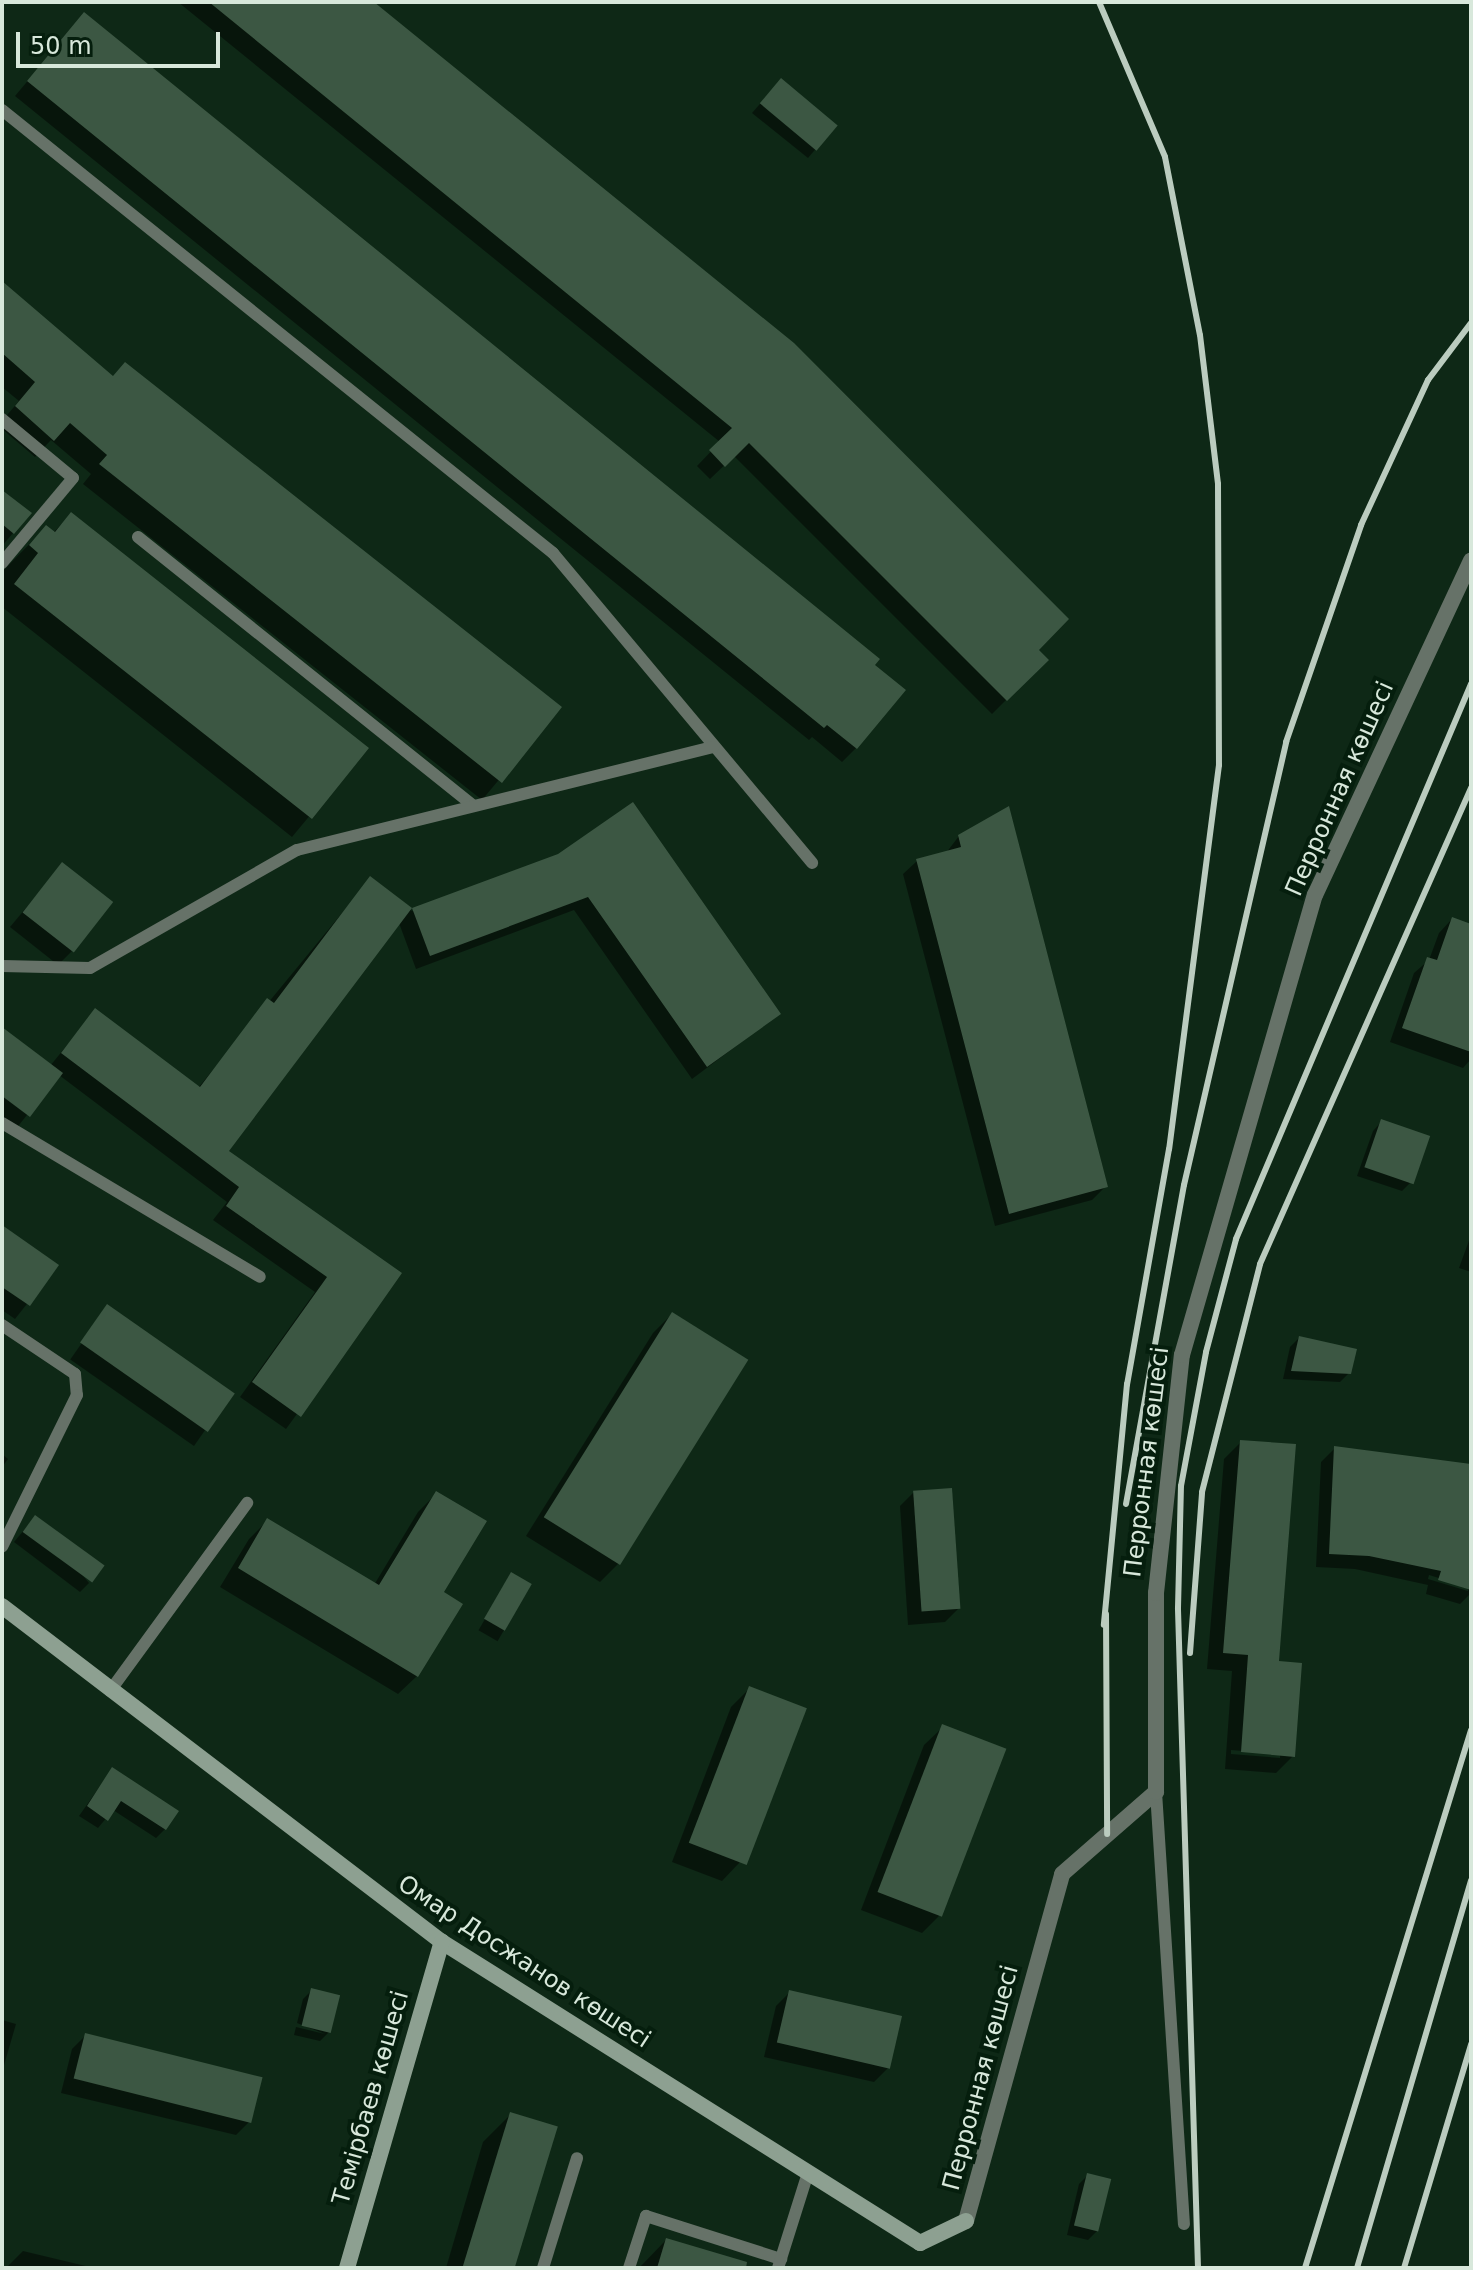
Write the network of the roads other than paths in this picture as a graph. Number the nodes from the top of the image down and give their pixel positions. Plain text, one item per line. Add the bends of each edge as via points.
1 (2, 110) edge
2 (2, 419) edge
3 (138, 537) dead end
4 (1471, 561) edge
5 (2, 563) edge
6 (713, 747) junction
7 (474, 806) junction
8 (812, 863) dead end
9 (3, 963) edge
10 (2, 1123) edge
11 (260, 1277) dead end
12 (2, 1325) edge
13 (247, 1503) dead end
14 (2, 1547) edge
15 (2, 1606) edge
16 (110, 1691) junction
17 (1156, 1792) junction
18 (442, 1942) junction
19 (577, 2158) dead end
20 (808, 2173) junction
21 (966, 2221) joint
22 (1184, 2224) dead end
23 (779, 2264) edge
24 (347, 2268) edge
25 (543, 2268) edge
26 (629, 2268) edge

1 - 6 lane via 553,553
2 - 5 lane via 73,478
3 - 7 lane
4 - 17 street, Перронная көшесі via 1315,895 1182,1355 1156,1593
6 - 7 lane
6 - 8 lane
7 - 9 lane via 297,850 90,968
10 - 11 lane
12 - 14 lane via 75,1374 77,1395
13 - 16 lane
15 - 16 street, Омар Досжанов көшесі
16 - 18 street, Омар Досжанов көшесі
17 - 21 street, Перронная көшесі via 1062,1874
17 - 22 lane
18 - 20 street, Омар Досжанов көшесі
18 - 24 street, Темірбаев көшесі
19 - 25 lane
20 - 21 street, Омар Досжанов көшесі via 920,2243
20 - 23 lane
23 - 26 lane via 646,2216

